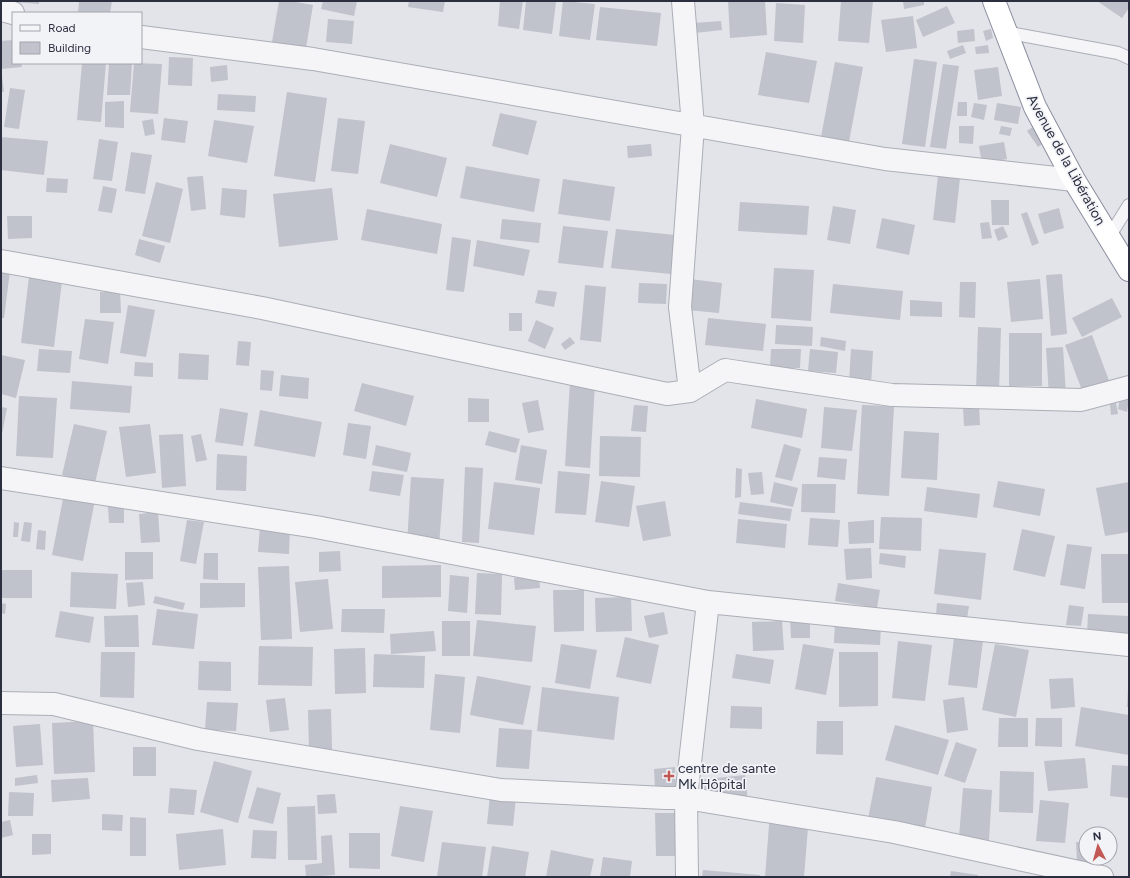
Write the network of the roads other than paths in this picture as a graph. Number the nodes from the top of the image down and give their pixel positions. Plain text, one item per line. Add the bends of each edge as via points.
1 (683, 1) edge
2 (994, 1) edge
3 (1, 10) edge
4 (12, 13) edge
5 (1005, 32) junction
6 (142, 37) edge
7 (1129, 58) edge
8 (693, 126) junction
9 (1074, 180) junction
10 (1129, 205) edge
11 (1109, 237) junction
12 (1, 261) edge
13 (1129, 270) edge
14 (1129, 387) edge
15 (690, 392) junction
16 (1, 478) edge
17 (708, 602) junction
18 (1129, 644) edge
19 (1, 703) edge
20 (686, 798) junction
21 (687, 877) edge
22 (1102, 877) edge

1 - 8 street
2 - 5 highway, Avenue de la Libération
3 - 4 street
5 - 7 lane via 1118,53
5 - 9 highway, Avenue de la Libération via 1035,108
6 - 8 street via 313,59
8 - 9 street via 885,159
8 - 15 street via 680,307
9 - 11 highway, Avenue de la Libération
10 - 11 lane
11 - 13 highway, Avenue de la Libération
12 - 15 street via 262,308 667,394
14 - 15 street via 1081,400 892,395 725,370
16 - 17 street via 316,527
17 - 18 street
17 - 20 street
19 - 20 street via 54,704 198,739 501,790
20 - 21 street
20 - 22 street via 894,832

